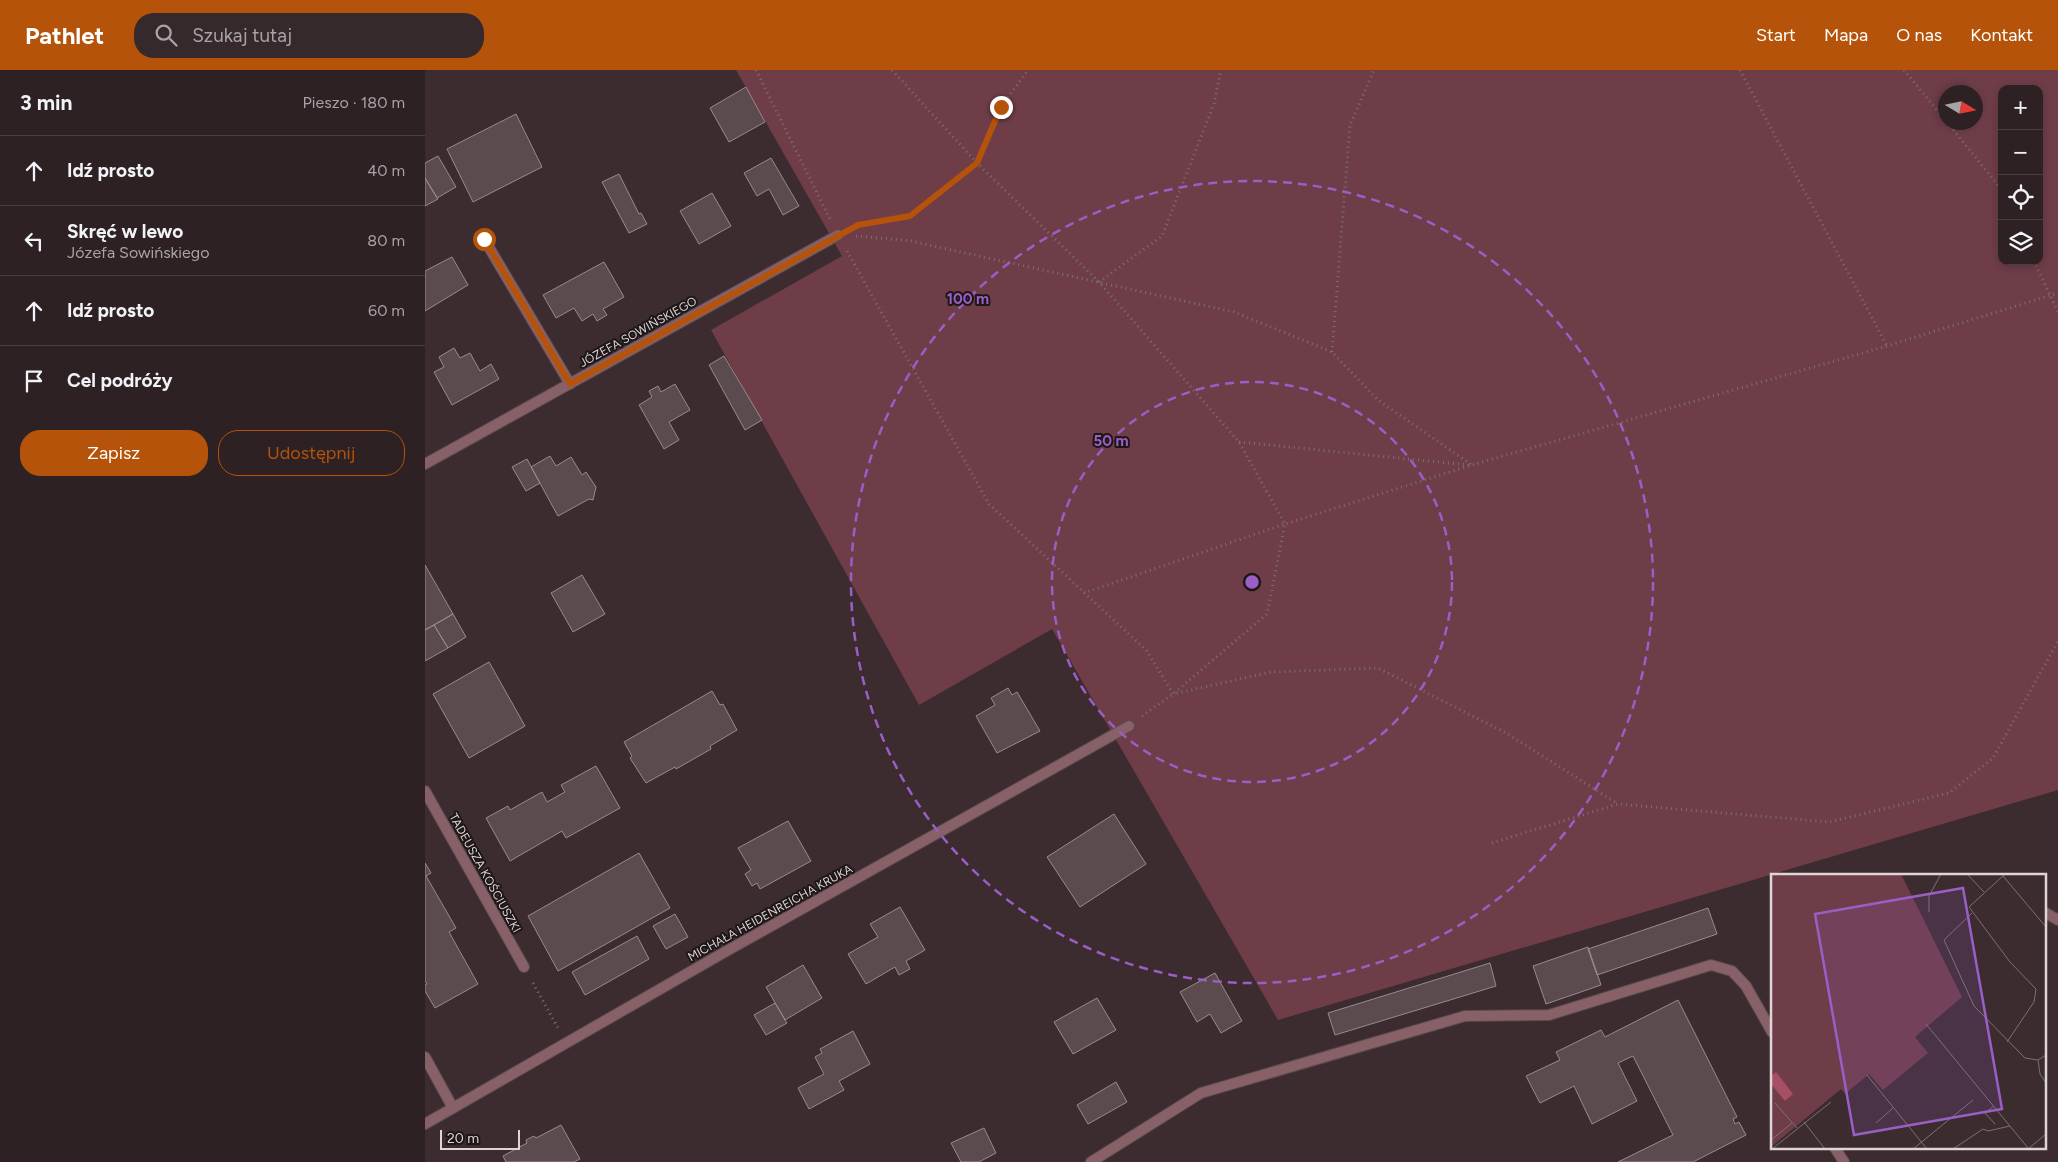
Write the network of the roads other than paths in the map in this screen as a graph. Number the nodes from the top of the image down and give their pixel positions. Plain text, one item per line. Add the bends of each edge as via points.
1 (838, 235) road end
2 (484, 239) dead end
3 (570, 384) junction
4 (425, 464) edge
5 (1129, 726) road end
6 (425, 792) edge
7 (2045, 913) edge
8 (2058, 920) edge
9 (524, 967) road end
10 (1771, 1030) edge
11 (425, 1058) edge
12 (453, 1108) junction
13 (425, 1124) edge
14 (1836, 1150) edge
15 (1091, 1162) edge
16 (1844, 1162) edge

1 - 3 street, JÓZEFA SOWIŃSKIEGO
2 - 3 street
3 - 4 street, JÓZEFA SOWIŃSKIEGO
5 - 12 street, MICHAŁA HEIDENREICHA KRUKA
6 - 9 street, TADEUSZA KOŚCIUSZKI
7 - 8 street
10 - 15 street via 1747,986 1733,971 1711,965 1549,1015 1465,1016 1201,1093
11 - 12 street
12 - 13 street, MICHAŁA HEIDENREICHA KRUKA
14 - 16 street

